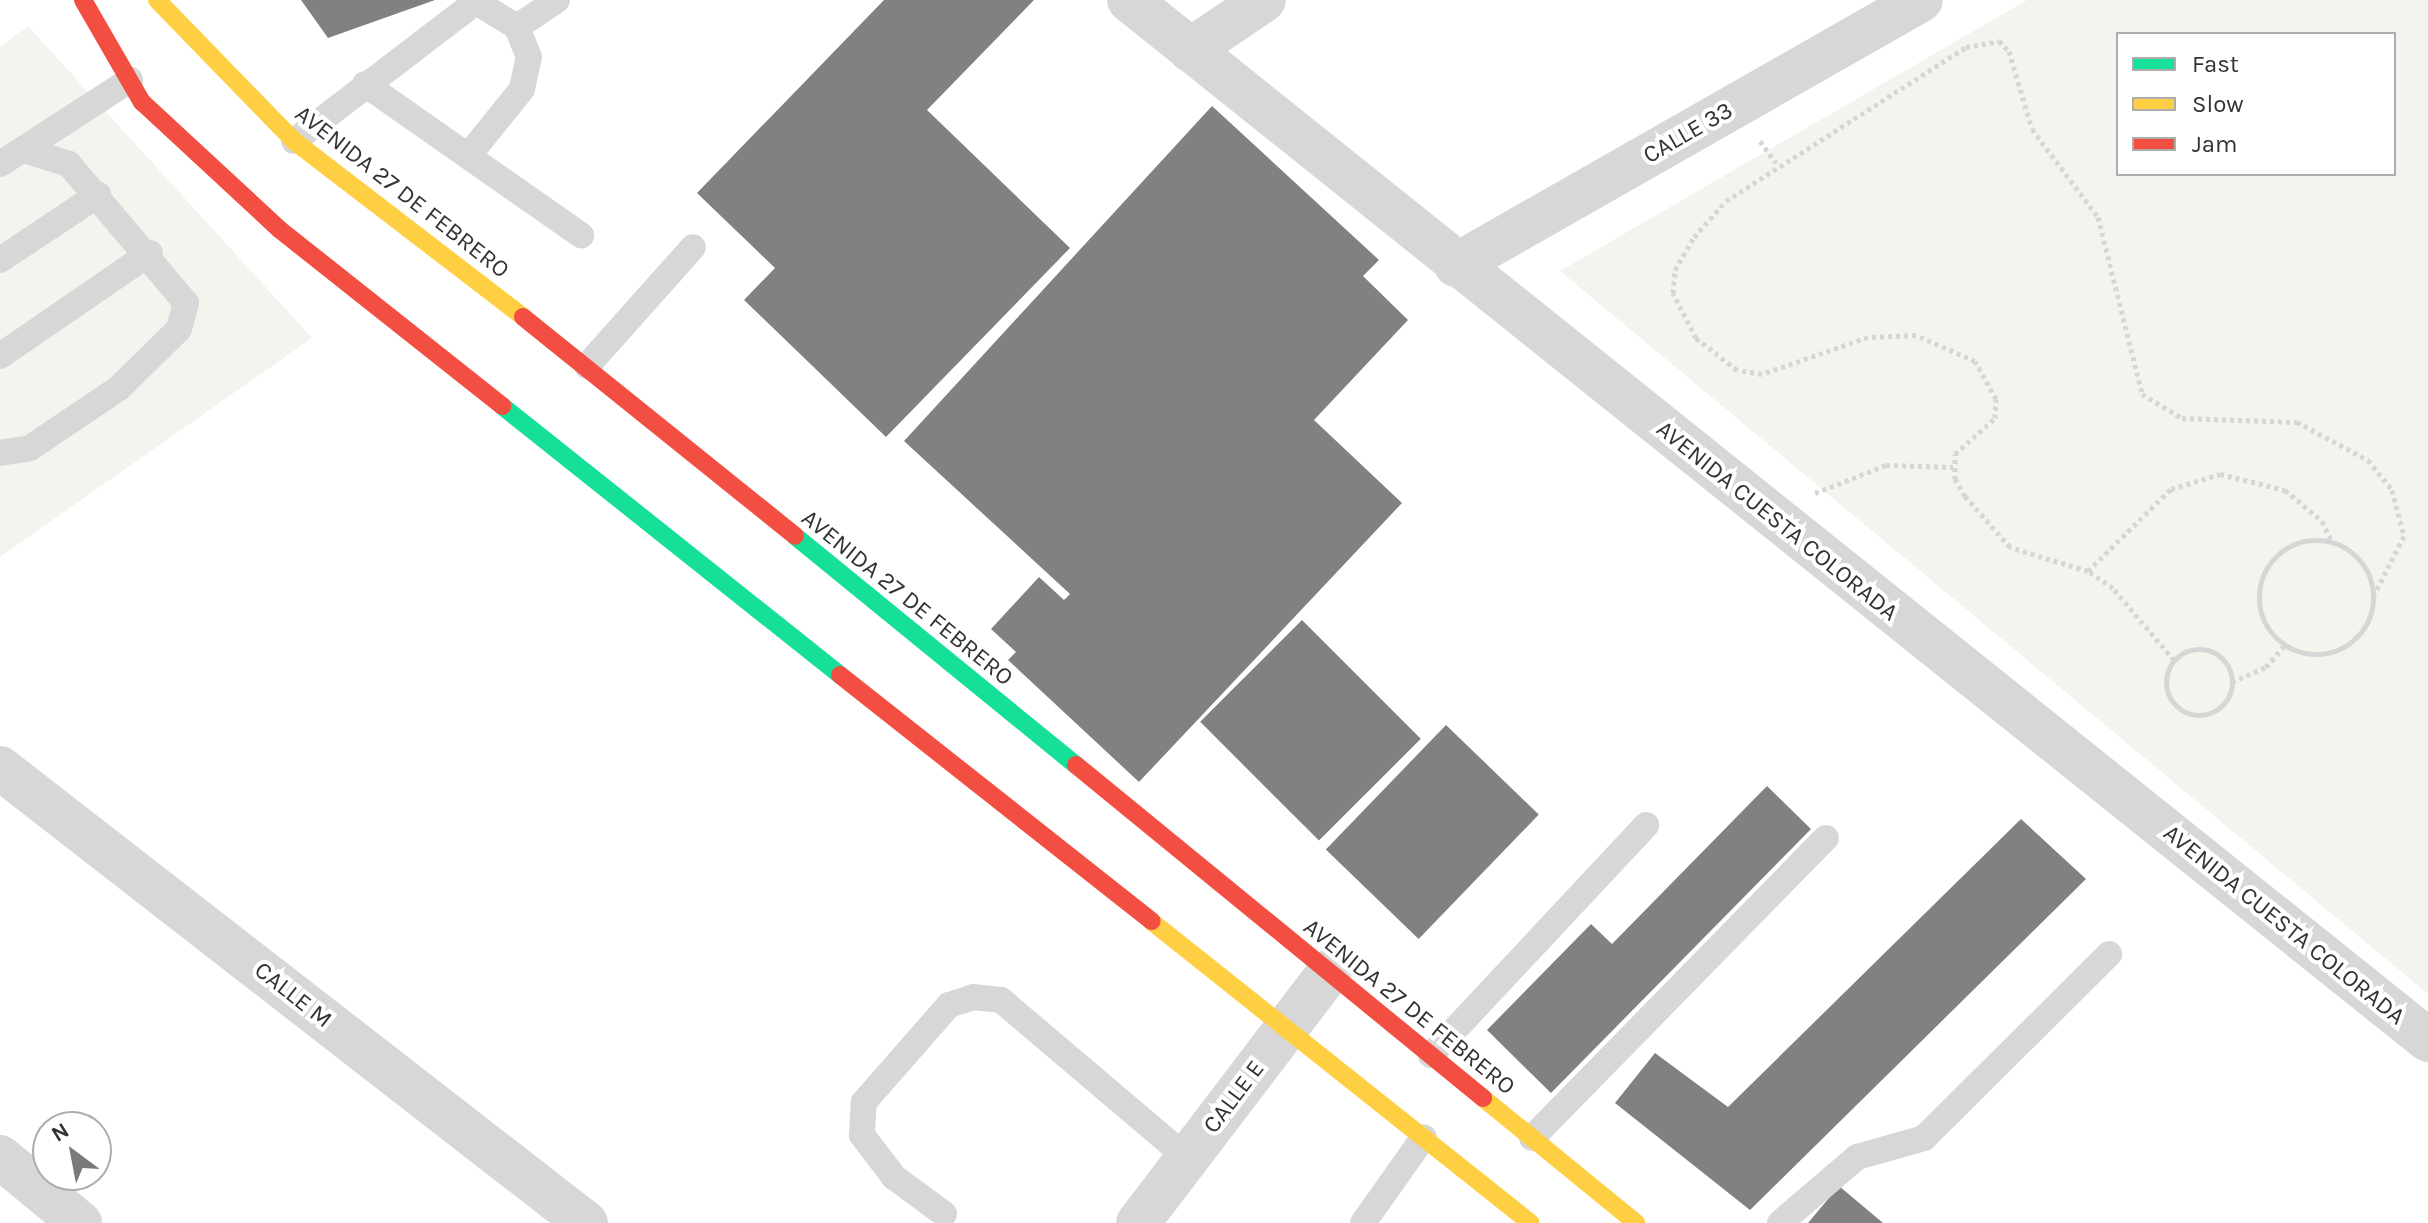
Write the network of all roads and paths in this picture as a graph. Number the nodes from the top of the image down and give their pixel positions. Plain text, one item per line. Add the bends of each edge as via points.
1 (83, 0) edge
2 (157, 0) edge
3 (557, 0) edge
4 (1129, 0) edge
5 (1264, 0) edge
6 (1921, 0) edge
7 (517, 27) junction
8 (1190, 50) junction
9 (130, 80) junction
10 (365, 84) junction
11 (294, 141) junction
12 (24, 150) junction
13 (468, 156) junction
14 (0, 164) edge
15 (98, 195) junction
16 (581, 235) dead end
17 (693, 247) dead end
18 (150, 253) junction
19 (0, 260) edge
20 (1456, 265) junction
21 (0, 356) edge
22 (587, 366) junction
23 (0, 453) edge
24 (1953, 467) junction
25 (1773, 518) junction
26 (2332, 542) junction
27 (2088, 571) junction
28 (2374, 595) junction
29 (2284, 646) junction
30 (2174, 660) junction
31 (2232, 682) junction
32 (0, 768) edge
33 (1646, 825) dead end
34 (1826, 838) dead end
35 (2109, 954) dead end
36 (1330, 971) junction
37 (1287, 1026) junction
38 (2428, 1040) edge
39 (1431, 1055) junction
40 (1424, 1137) junction
41 (1532, 1138) junction
42 (0, 1157) edge
43 (1187, 1158) junction
44 (944, 1214) dead end
45 (80, 1223) edge
46 (586, 1223) edge
47 (1138, 1223) edge
48 (1363, 1223) edge
49 (1531, 1223) edge
50 (1636, 1223) edge
51 (1780, 1223) edge

1 - 9 main road
2 - 11 main road, AVENIDA 27 DE FEBRERO
3 - 7 lane
4 - 8 street, AVENIDA CUESTA COLORADA
5 - 8 street
6 - 20 street, CALLE 33
7 - 10 lane via 476,2
7 - 13 lane via 529,57 522,89
8 - 20 street, AVENIDA CUESTA COLORADA
9 - 12 lane
9 - 37 main road via 142,102 279,229
10 - 11 lane
10 - 13 lane
11 - 22 main road, AVENIDA 27 DE FEBRERO
12 - 14 lane
12 - 15 lane via 69,164
13 - 16 lane
15 - 18 lane
15 - 19 lane
17 - 22 lane
18 - 21 lane
18 - 23 lane via 186,303 179,329 119,388 65,426 30,448
20 - 25 street, AVENIDA CUESTA COLORADA
22 - 36 main road, AVENIDA 27 DE FEBRERO
24 - 25 path via 1855,472
24 - 27 path via 1965,496 2010,547
24 - 28 path via 1955,454 1995,418 1996,399 1975,361 1916,335 1868,337 1762,374 1737,370 1682,318 1675,270 1726,201 1776,163 1966,47 1999,41 2014,65 2032,129 2098,217 2142,394 2182,418 2297,422 2368,460 2392,490 2404,536
25 - 38 street, AVENIDA CUESTA COLORADA
26 - 27 path via 2322,521 2285,490 2220,474 2171,489
26 - 28 path via 2362,562
26 - 29 path via 2296,543 2268,565 2260,609
27 - 30 path via 2132,605
28 - 29 path via 2364,630 2336,652 2318,655
29 - 31 path via 2266,667
30 - 31 path via 2210,651
30 - 31 path via 2165,684 2186,713 2212,713
32 - 46 street, CALLE M
33 - 39 lane
34 - 41 lane
35 - 51 lane via 1924,1138 1857,1157
36 - 37 street, CALLE E
36 - 39 main road, AVENIDA 27 DE FEBRERO
37 - 40 main road
37 - 43 street, CALLE E
39 - 41 main road, AVENIDA 27 DE FEBRERO
40 - 48 lane
40 - 49 main road
41 - 50 main road, AVENIDA 27 DE FEBRERO
42 - 45 street
43 - 44 lane via 1001,1000 973,997 949,1005 864,1102 862,1135 894,1177
43 - 47 street, CALLE E

